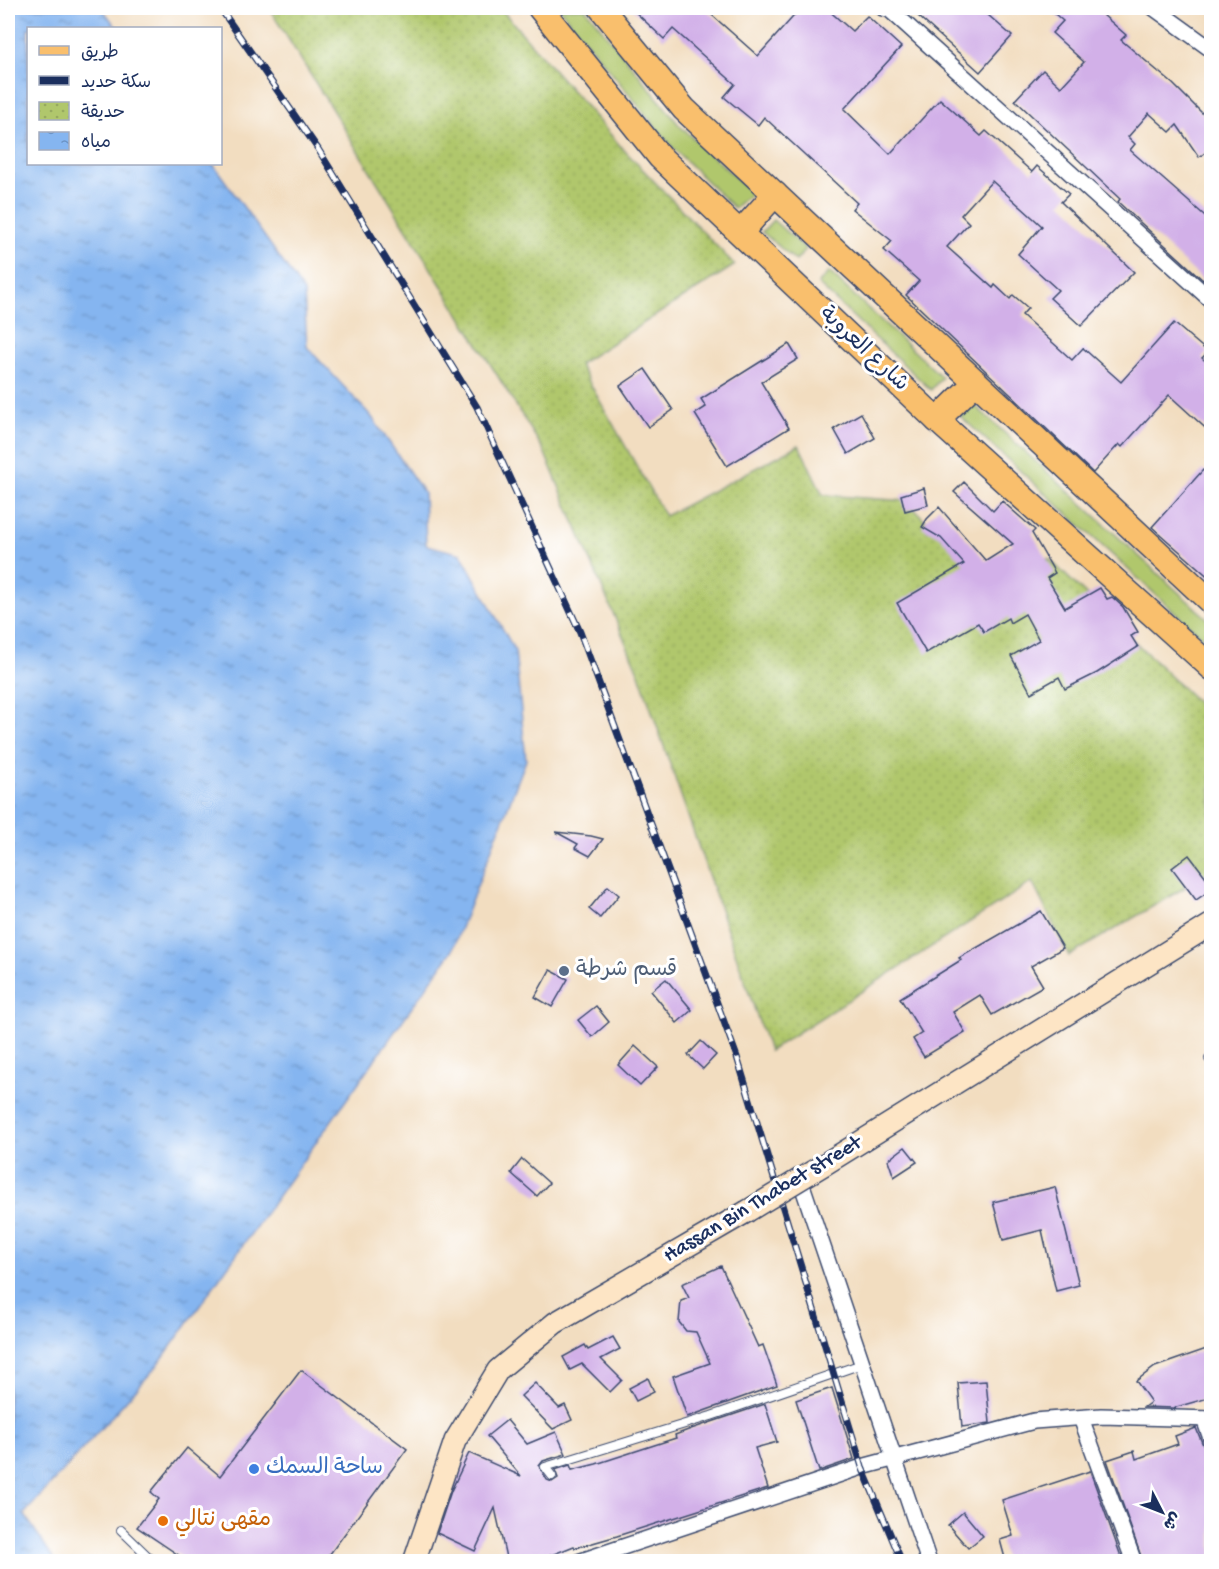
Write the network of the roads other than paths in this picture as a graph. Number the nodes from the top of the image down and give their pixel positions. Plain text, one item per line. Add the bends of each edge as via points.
1 (540, 8) edge
2 (601, 8) edge
3 (883, 8) edge
4 (1154, 8) edge
5 (1212, 50) edge
6 (776, 194) junction
7 (741, 232) junction
8 (1212, 302) edge
9 (976, 382) junction
10 (937, 420) junction
11 (1212, 603) edge
12 (1212, 668) edge
13 (1212, 924) edge
14 (800, 1179) junction
15 (862, 1364) junction
16 (1081, 1418) junction
17 (1208, 1419) edge
18 (1212, 1441) edge
19 (894, 1458) junction
20 (552, 1476) dead end
21 (121, 1530) dead end
22 (154, 1562) edge
23 (414, 1562) edge
24 (578, 1562) edge
25 (929, 1562) edge
26 (1134, 1562) edge

1 - 7 main road, شارع العروبة via 660,157
2 - 6 main road via 684,109
3 - 8 street via 889,9
4 - 5 street
6 - 7 main road
6 - 9 main road
7 - 10 main road, شارع العروبة
9 - 10 main road
9 - 11 main road
10 - 12 main road, شارع العروبة
13 - 14 street, Hassan Bin Thabet street, bridge
14 - 15 street
14 - 23 street, Hassan Bin Thabet street, bridge via 555,1323 498,1370 455,1441
15 - 19 street
15 - 20 lane via 545,1467
16 - 17 street
16 - 19 street via 1034,1421
16 - 26 street
17 - 18 street
19 - 24 street
19 - 25 street
21 - 22 lane

